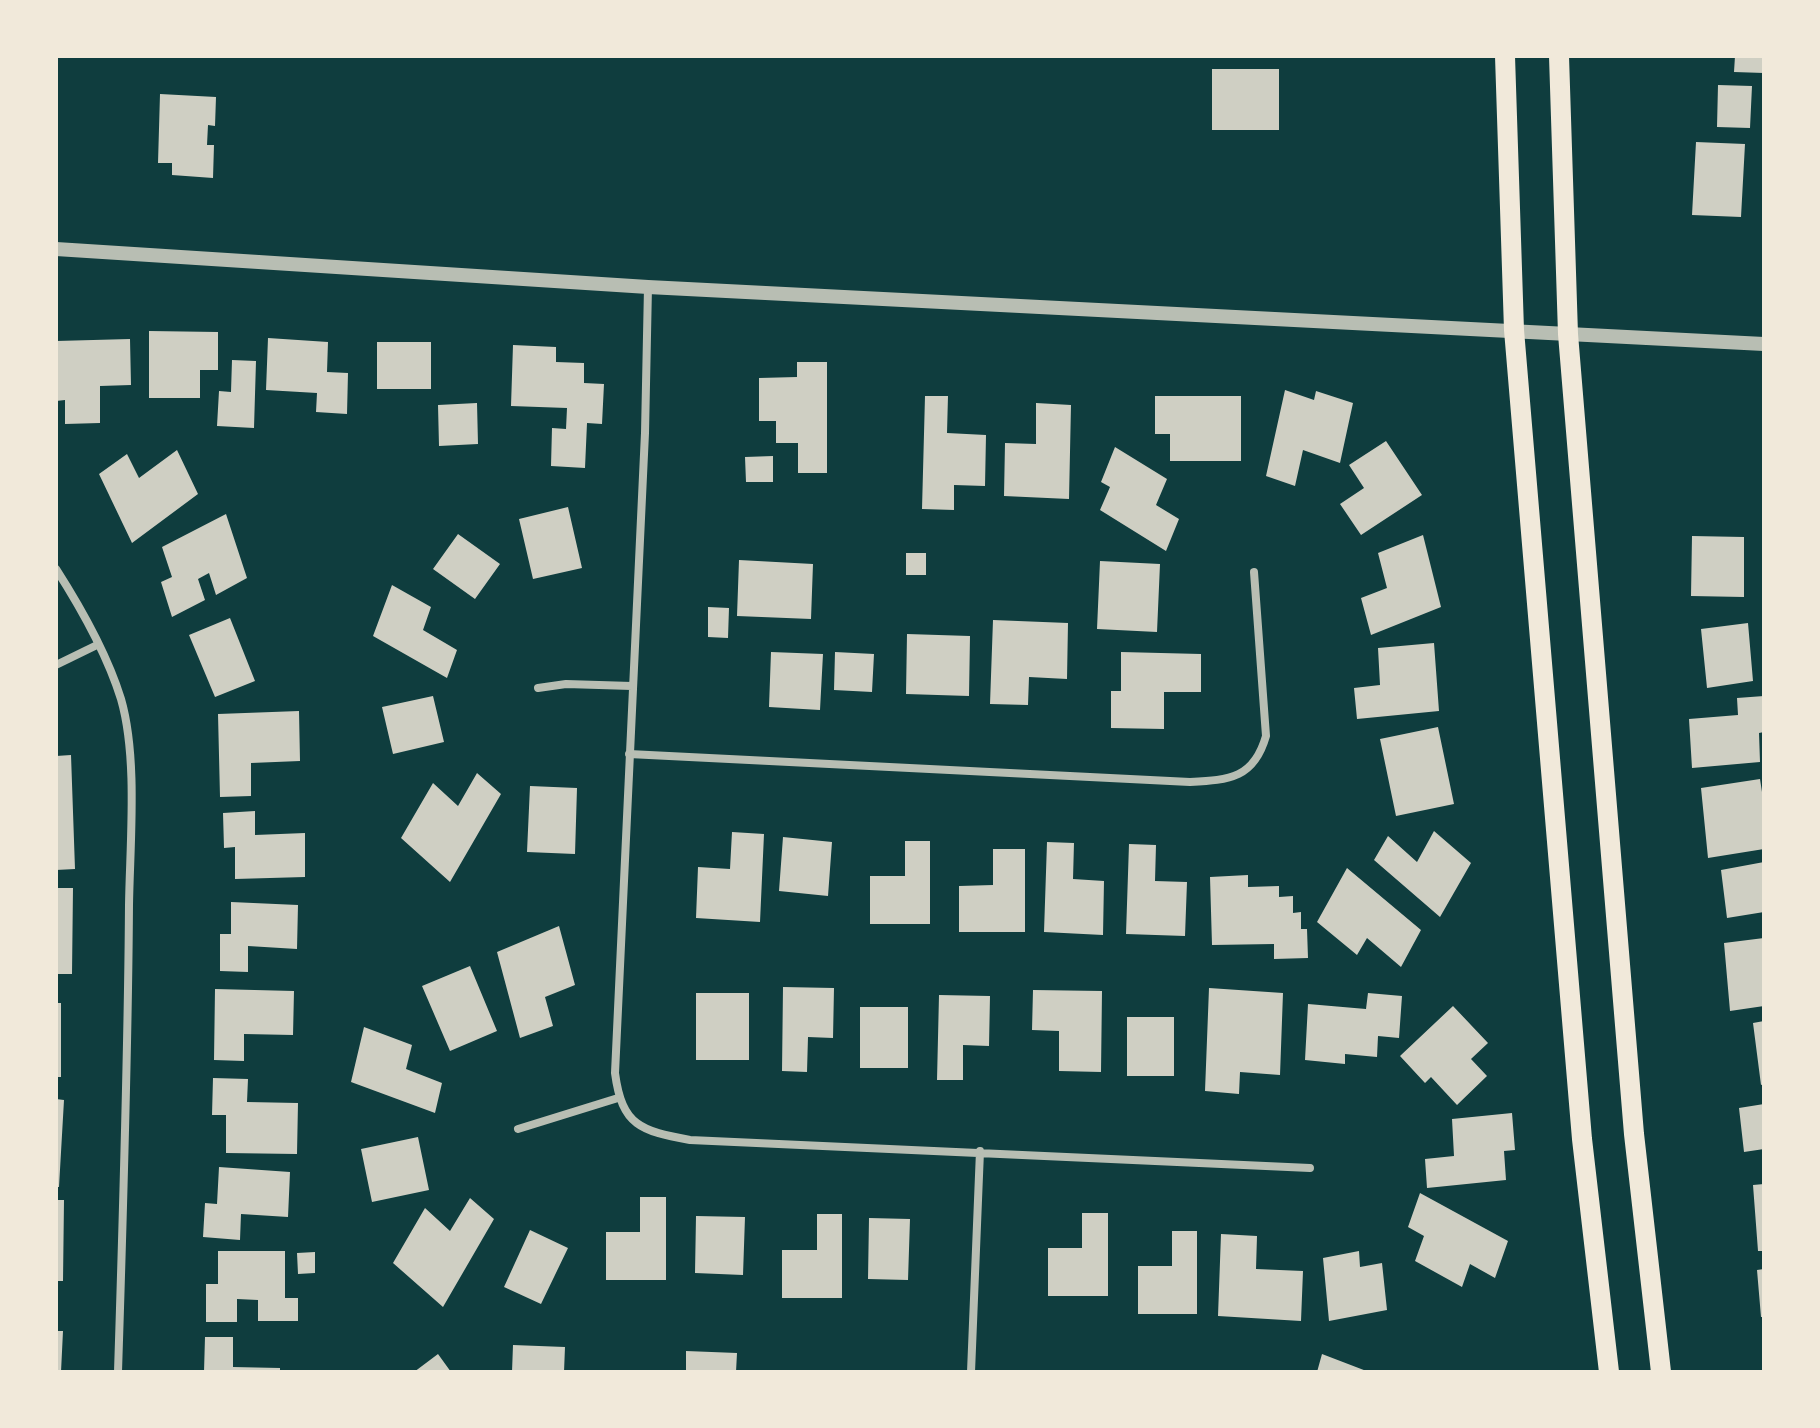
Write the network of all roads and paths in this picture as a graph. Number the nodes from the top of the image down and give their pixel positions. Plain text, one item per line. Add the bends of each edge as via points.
1 (1505, 56) edge
2 (1559, 56) edge
3 (56, 249) edge
4 (648, 287) junction
5 (1514, 330) junction
6 (1568, 334) junction
7 (1764, 344) edge
8 (56, 569) edge
9 (1254, 572) dead end
10 (97, 645) junction
11 (56, 665) edge
12 (632, 686) junction
13 (538, 688) dead end
14 (629, 754) junction
15 (618, 1098) junction
16 (518, 1129) dead end
17 (980, 1151) junction
18 (1310, 1168) dead end
19 (118, 1372) edge
20 (971, 1372) edge
21 (1609, 1372) edge
22 (1661, 1372) edge

1 - 5 main road
2 - 6 main road
3 - 4 street
4 - 5 street
4 - 12 street
5 - 6 street
5 - 21 main road via 1582,1139
6 - 7 street
6 - 22 main road via 1634,1134
8 - 10 street
9 - 14 street via 1266,736 1254,764 1223,781
10 - 11 street
10 - 19 street via 123,709 130,793 129,1041
12 - 13 street
12 - 14 street
14 - 15 street
15 - 16 street
15 - 17 street via 639,1127 690,1140
17 - 18 street
17 - 20 street

